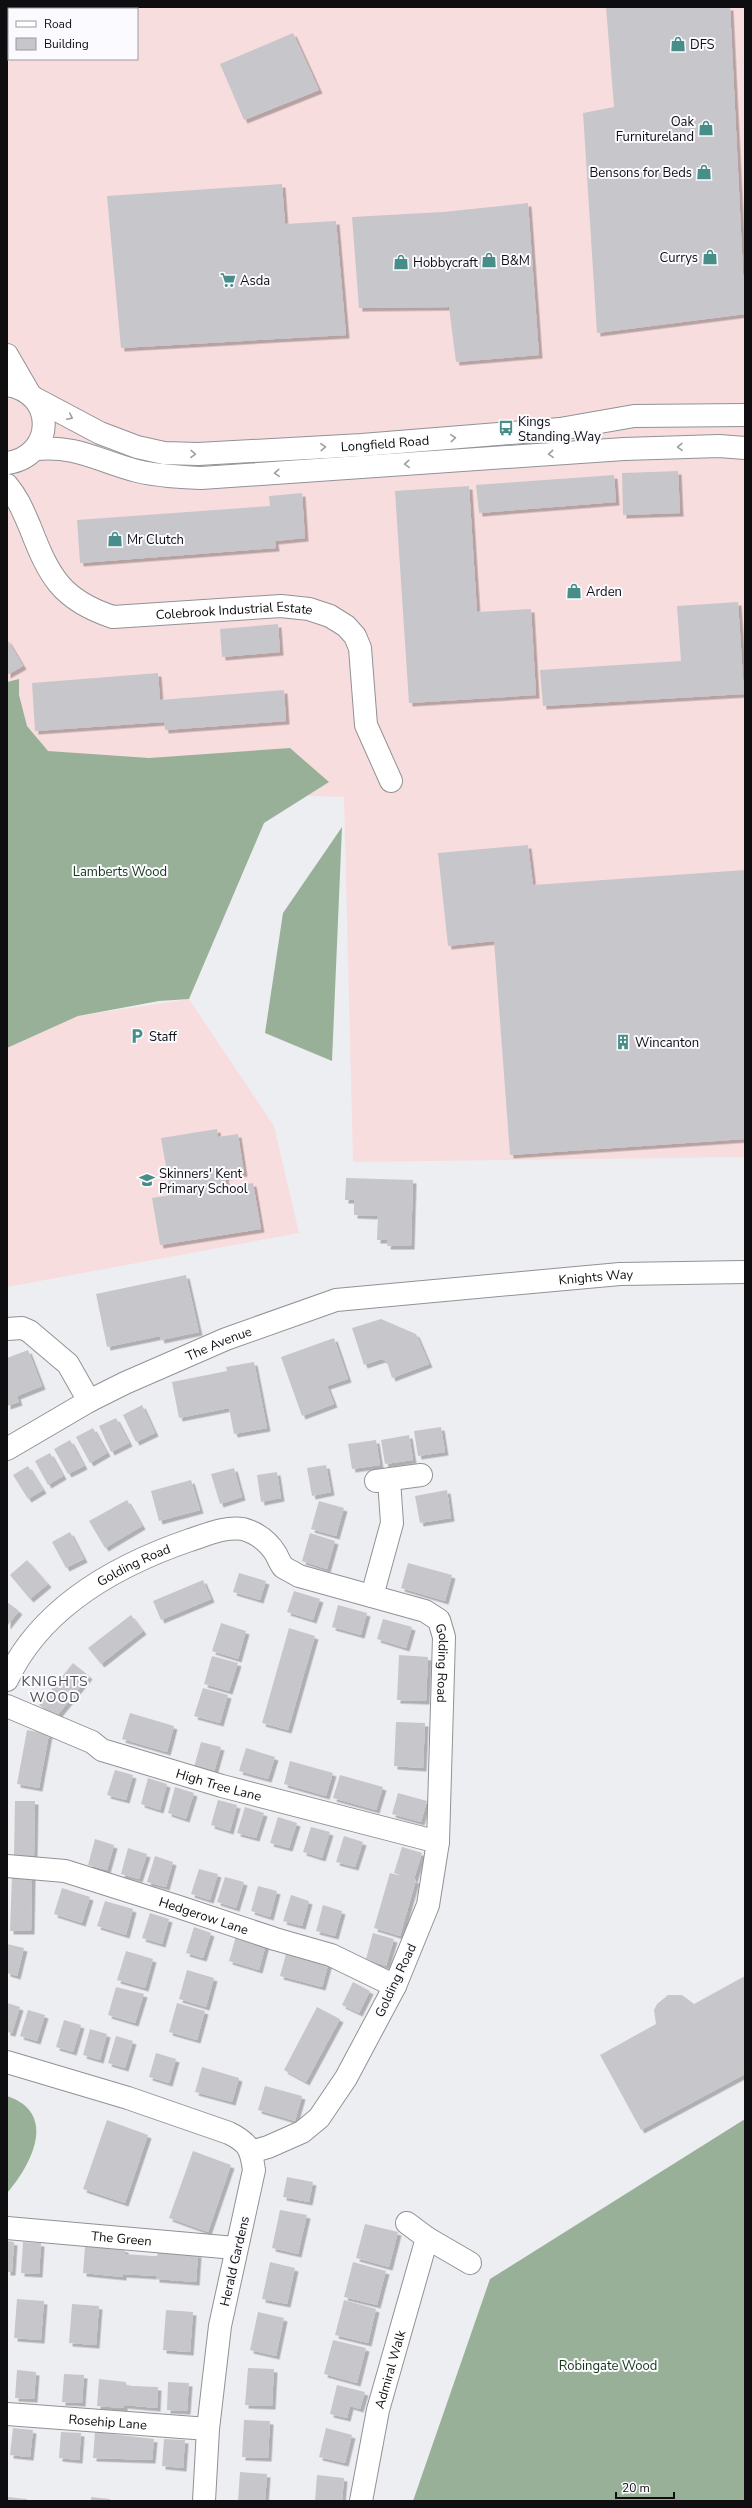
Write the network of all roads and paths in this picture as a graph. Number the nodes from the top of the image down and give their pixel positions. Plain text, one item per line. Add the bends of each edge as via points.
1 (7, 355) edge
2 (7, 385) edge
3 (32, 396) junction
4 (745, 415) edge
5 (745, 448) edge
6 (31, 452) junction
7 (7, 463) edge
8 (13, 492) edge
9 (390, 781) dead end
10 (745, 1272) edge
11 (448, 1288) joint
12 (7, 1329) edge
13 (89, 1401) junction
14 (7, 1449) edge
15 (421, 1475) dead end
16 (372, 1596) junction
17 (7, 1680) edge
18 (7, 1706) edge
19 (438, 1842) junction
20 (7, 1866) edge
21 (395, 1986) junction
22 (7, 2062) edge
23 (251, 2152) junction
24 (407, 2222) dead end
25 (7, 2228) edge
26 (427, 2238) junction
27 (235, 2248) junction
28 (470, 2263) dead end
29 (7, 2414) edge
30 (208, 2429) junction
31 (204, 2501) edge
32 (361, 2501) edge

1 - 3 street, Colebrook Industrial Estate
2 - 3 street, Longfield Road
3 -> 4 street, Longfield Road via 100,433 136,447 164,453 198,454 362,445 552,430 634,416
3 - 6 street, Colebrook Industrial Estate via 42,411 44,424 42,437
5 -> 6 street, Longfield Road via 719,446 624,449 201,478 137,471 77,450 58,447
6 - 7 street, Longfield Road
6 - 8 street, Colebrook Industrial Estate
8 - 9 street, Colebrook Industrial Estate via 44,563 58,584 75,601 95,611 113,617 281,606 309,609 330,616 346,626 355,636 360,648 366,725
10 - 11 street, Knights Way via 620,1274
11 - 13 street, The Avenue via 336,1300 226,1339
12 - 13 street via 29,1330 68,1364
13 - 14 street, The Avenue
15 - 16 street via 382,1481 392,1523
16 - 17 street, Golding Road via 299,1576 283,1566 269,1544 256,1533 227,1529 164,1549 110,1575 74,1598 38,1632 23,1651
16 - 19 street, Golding Road via 425,1611 439,1620 444,1637
18 - 19 street, High Tree Lane via 92,1742 102,1750 222,1786
19 - 21 street, Golding Road via 428,1905
20 - 21 street, Hedgerow Lane via 65,1871 331,1955
21 - 23 street, Golding Road via 346,2078 319,2118 302,2132
22 - 23 street via 134,2100 229,2133 244,2140
23 - 27 street, Herald Gardens via 254,2170
24 - 26 street
25 - 27 street, The Green
26 - 28 street
26 - 32 street, Admiral Walk via 378,2410
27 - 30 street, Herald Gardens via 220,2326
29 - 30 street, Rosehip Lane
30 - 31 street, Herald Gardens

